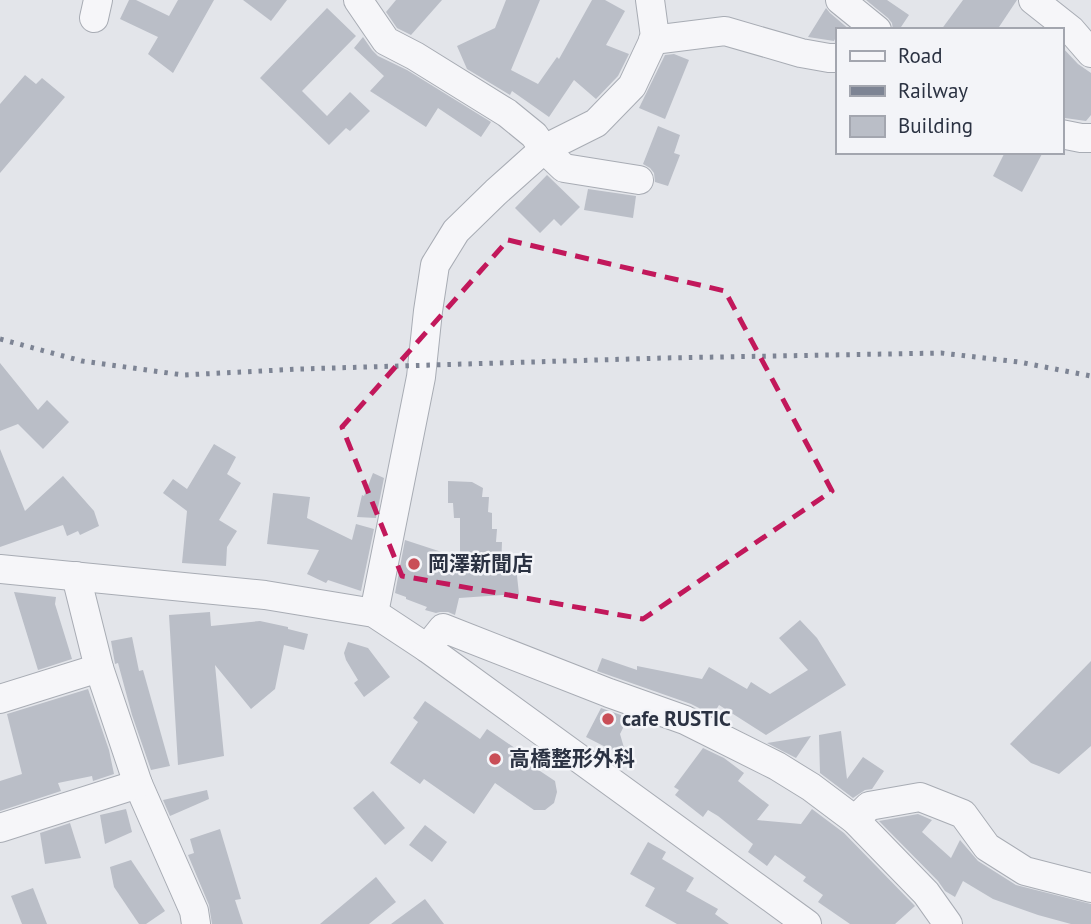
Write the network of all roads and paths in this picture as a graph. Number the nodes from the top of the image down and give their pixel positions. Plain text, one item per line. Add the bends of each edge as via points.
1 (358, 0) edge
2 (650, 0) edge
3 (840, 0) edge
4 (1033, 0) edge
5 (875, 28) edge
6 (653, 40) junction
7 (1091, 53) edge
8 (836, 58) edge
9 (1063, 134) edge
10 (1091, 138) edge
11 (544, 149) junction
12 (639, 180) dead end
13 (0, 569) edge
14 (76, 576) junction
15 (374, 613) junction
16 (426, 648) junction
17 (99, 668) junction
18 (0, 699) edge
19 (138, 784) junction
20 (855, 820) junction
21 (0, 828) edge
22 (1091, 888) edge
23 (196, 924) edge
24 (807, 924) edge
25 (948, 924) edge

1 - 11 street via 386,41 507,113
2 - 6 street
3 - 5 street
4 - 7 street
6 - 8 street via 726,31
6 - 11 street via 632,86 596,123
9 - 10 street
11 - 12 street via 564,168
11 - 15 street via 456,231 435,265 421,377
13 - 14 street
14 - 15 street via 265,595
14 - 17 street
15 - 16 street
16 - 20 street via 443,628 685,720 777,766
16 - 24 street
17 - 18 street
17 - 19 street
19 - 21 street
19 - 23 street
20 - 22 street via 869,806 920,797 963,814 987,847 1025,871
20 - 25 street via 926,893

